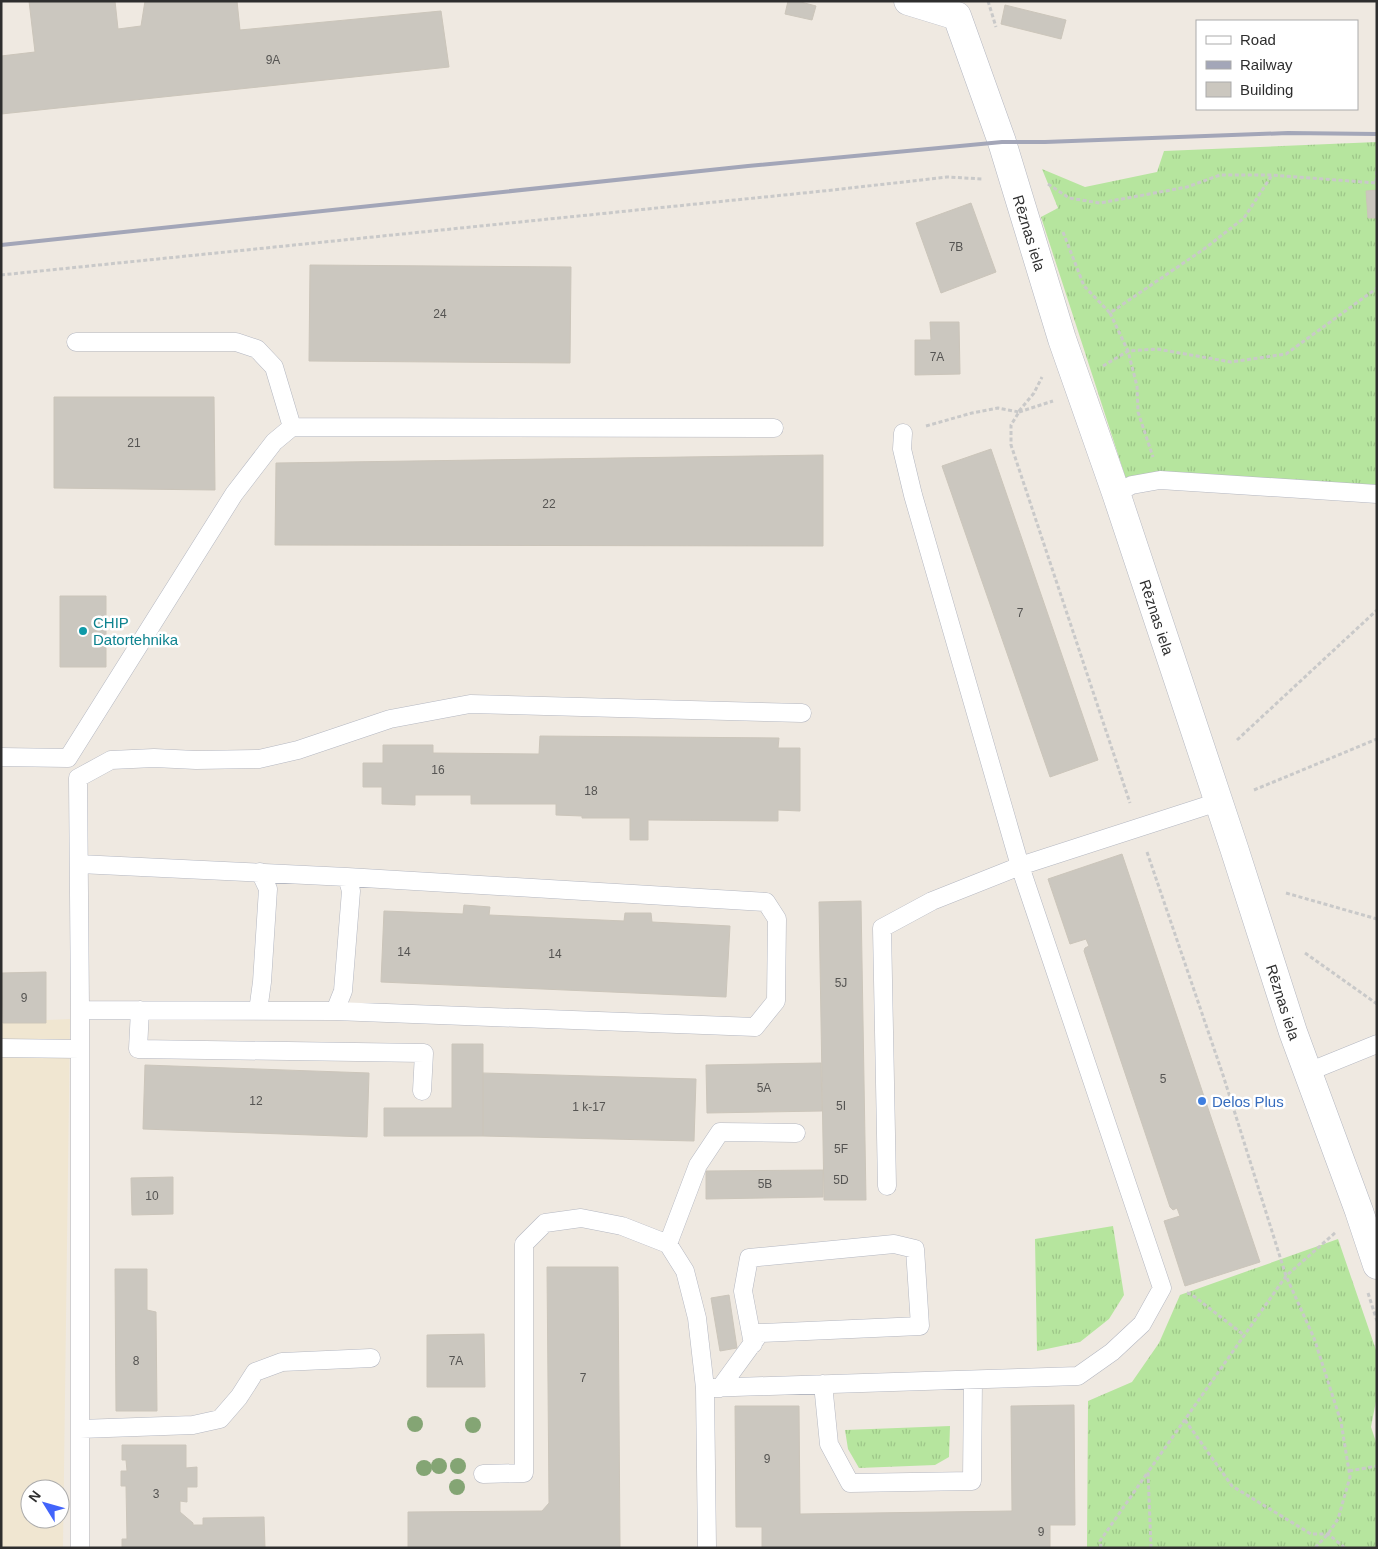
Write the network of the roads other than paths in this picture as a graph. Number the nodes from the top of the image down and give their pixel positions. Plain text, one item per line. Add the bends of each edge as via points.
1 (908, 1) edge
2 (76, 342) dead end
3 (292, 428) junction
4 (774, 428) dead end
5 (904, 433) road end
6 (1116, 492) junction
7 (1377, 494) edge
8 (802, 713) dead end
9 (1, 757) edge
10 (68, 758) junction
11 (78, 778) junction
12 (1218, 802) junction
13 (79, 864) junction
14 (1020, 866) junction
15 (260, 872) junction
16 (347, 877) junction
17 (80, 1010) junction
18 (140, 1010) junction
19 (258, 1011) junction
20 (335, 1011) junction
21 (1377, 1044) edge
22 (1, 1048) edge
23 (80, 1049) junction
24 (1308, 1072) junction
25 (422, 1092) dead end
26 (796, 1134) dead end
27 (887, 1186) dead end
28 (1367, 1221) edge
29 (668, 1244) junction
30 (1377, 1265) edge
31 (752, 1344) junction
32 (371, 1358) dead end
33 (973, 1380) junction
34 (823, 1384) junction
35 (713, 1388) junction
36 (80, 1429) junction
37 (483, 1474) dead end
38 (80, 1548) edge
39 (707, 1548) edge

1 - 6 street, Rēznas iela via 957,16 1002,142 1062,339
2 - 3 lane via 236,342 256,348 274,367
3 - 4 lane
3 - 10 lane via 274,442 234,494
5 - 14 lane via 902,449 912,496
6 - 7 lane via 1132,485 1160,480
6 - 12 street, Rēznas iela
8 - 11 lane via 470,704 390,719 298,750 259,759 111,760
9 - 10 lane
10 - 11 lane
11 - 13 lane
12 - 14 lane
12 - 24 street, Rēznas iela
13 - 15 lane
13 - 17 lane
14 - 27 lane via 932,901 882,928
14 - 33 lane via 1162,1288 1142,1324 1112,1352 1078,1376
15 - 16 lane
15 - 19 lane via 268,889
16 - 20 lane via 351,891 343,991
16 - 20 lane via 766,902 777,919 776,1001 755,1027
17 - 18 lane
17 - 23 lane
18 - 19 lane
18 - 25 lane via 138,1049 424,1053
19 - 20 lane
21 - 24 lane
22 - 23 lane
23 - 36 lane
24 - 28 street, Rēznas iela
26 - 29 lane via 720,1132 698,1165
28 - 30 street, Rēznas iela
29 - 35 lane via 685,1271
29 - 37 lane via 622,1226 581,1218 545,1223 524,1244 524,1473
31 - 31 lane via 760,1333 920,1326 915,1249 894,1244 749,1258 742,1291
31 - 35 lane
32 - 36 lane via 282,1362 255,1372 220,1419 193,1425
33 - 34 lane
33 - 34 lane via 972,1481 850,1482 829,1444
34 - 35 lane
35 - 39 lane
36 - 38 lane

